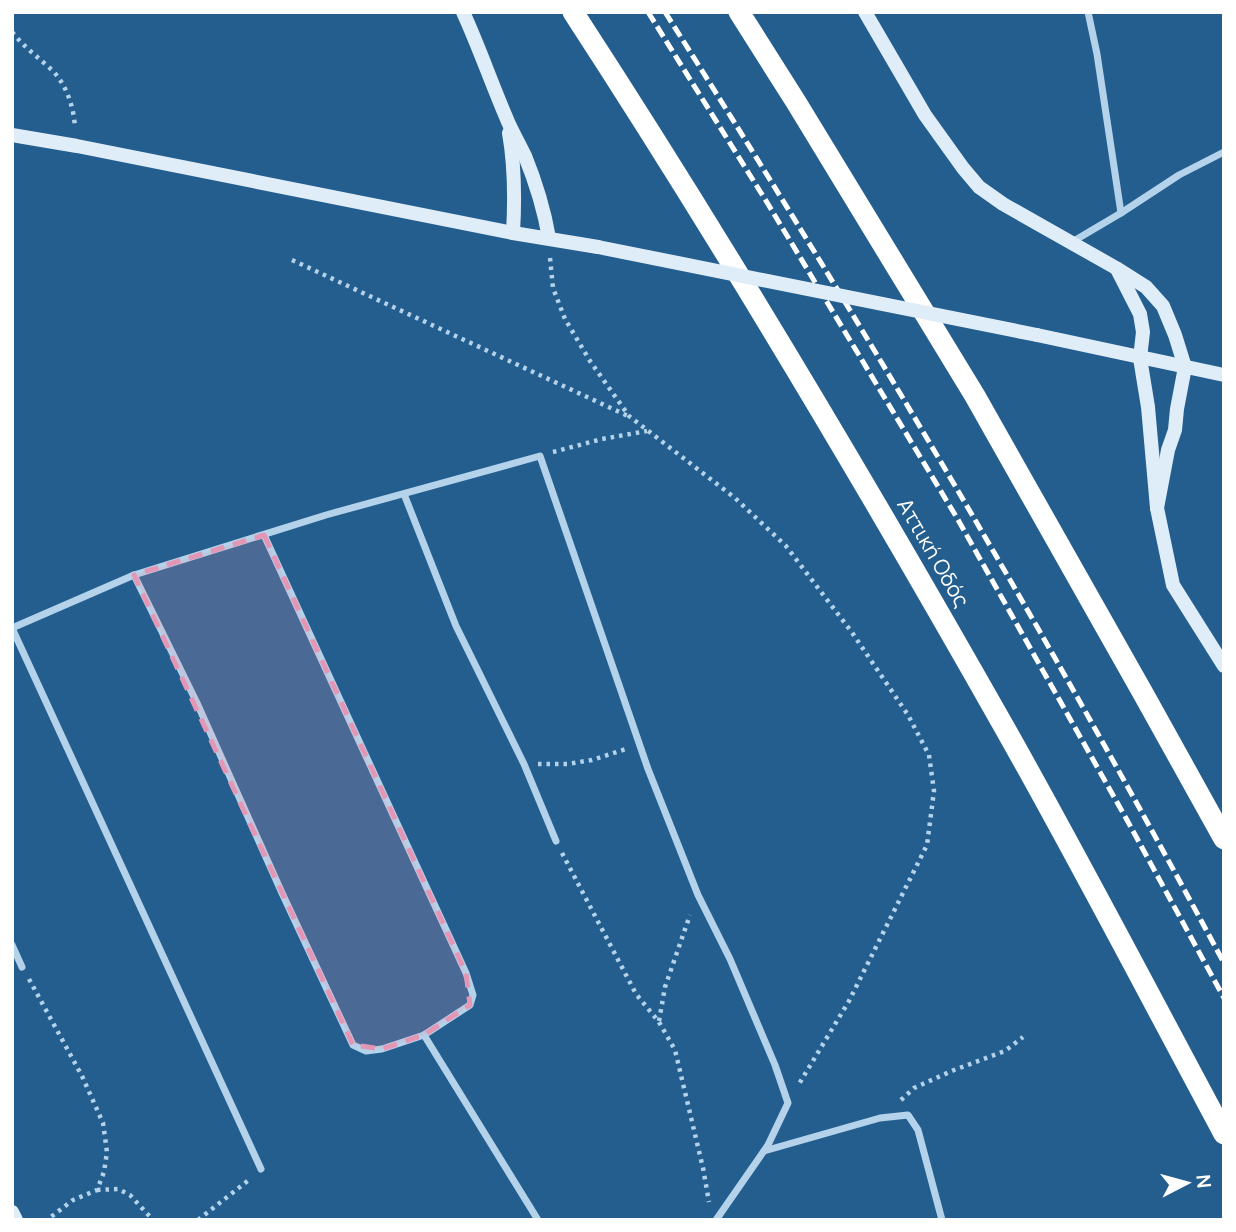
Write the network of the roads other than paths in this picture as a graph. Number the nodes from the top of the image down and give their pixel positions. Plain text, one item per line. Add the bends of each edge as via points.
1 (463, 12) edge
2 (573, 12) edge
3 (738, 12) edge
4 (865, 12) edge
5 (1088, 12) edge
6 (506, 118) junction
7 (12, 135) edge
8 (1224, 152) edge
9 (1121, 213) junction
10 (513, 233) junction
11 (549, 238) junction
12 (1071, 243) junction
13 (1116, 268) junction
14 (1140, 358) junction
15 (1185, 367) junction
16 (1224, 375) edge
17 (404, 494) junction
18 (1157, 508) junction
19 (264, 535) junction
20 (134, 575) junction
21 (12, 628) edge
22 (1224, 666) edge
23 (1224, 839) edge
24 (556, 841) road end
25 (12, 945) edge
26 (22, 967) road end
27 (424, 1035) junction
28 (1224, 1134) edge
29 (764, 1151) junction
30 (261, 1169) road end
31 (12, 1212) edge
32 (16, 1220) edge
33 (538, 1220) edge
34 (716, 1220) edge
35 (942, 1220) edge

1 - 6 street
2 - 28 highway, Αττική Οδός via 718,240 872,497 1008,734
3 - 23 highway via 975,396
4 - 12 street via 925,116 979,187
5 - 9 street
6 - 10 street via 514,161
6 - 11 street via 536,185
7 - 10 street
8 - 9 street
9 - 12 street
10 - 11 street
11 - 14 street, bridge
12 - 13 street
13 - 14 street via 1140,314
13 - 15 street via 1146,287 1163,306
14 - 15 street
14 - 18 street
15 - 16 street
15 - 18 street
17 - 19 street
17 - 24 street via 456,626
17 - 29 street via 540,456 640,745 698,895 730,959 788,1103
18 - 22 street via 1173,585
19 - 20 street
19 - 27 street via 466,973 473,995 470,1005
20 - 21 street
20 - 27 street via 352,1045 366,1051 382,1049
21 - 30 street
25 - 26 street
27 - 33 street
29 - 34 street
29 - 35 street via 880,1118 908,1115 918,1130
31 - 32 street

